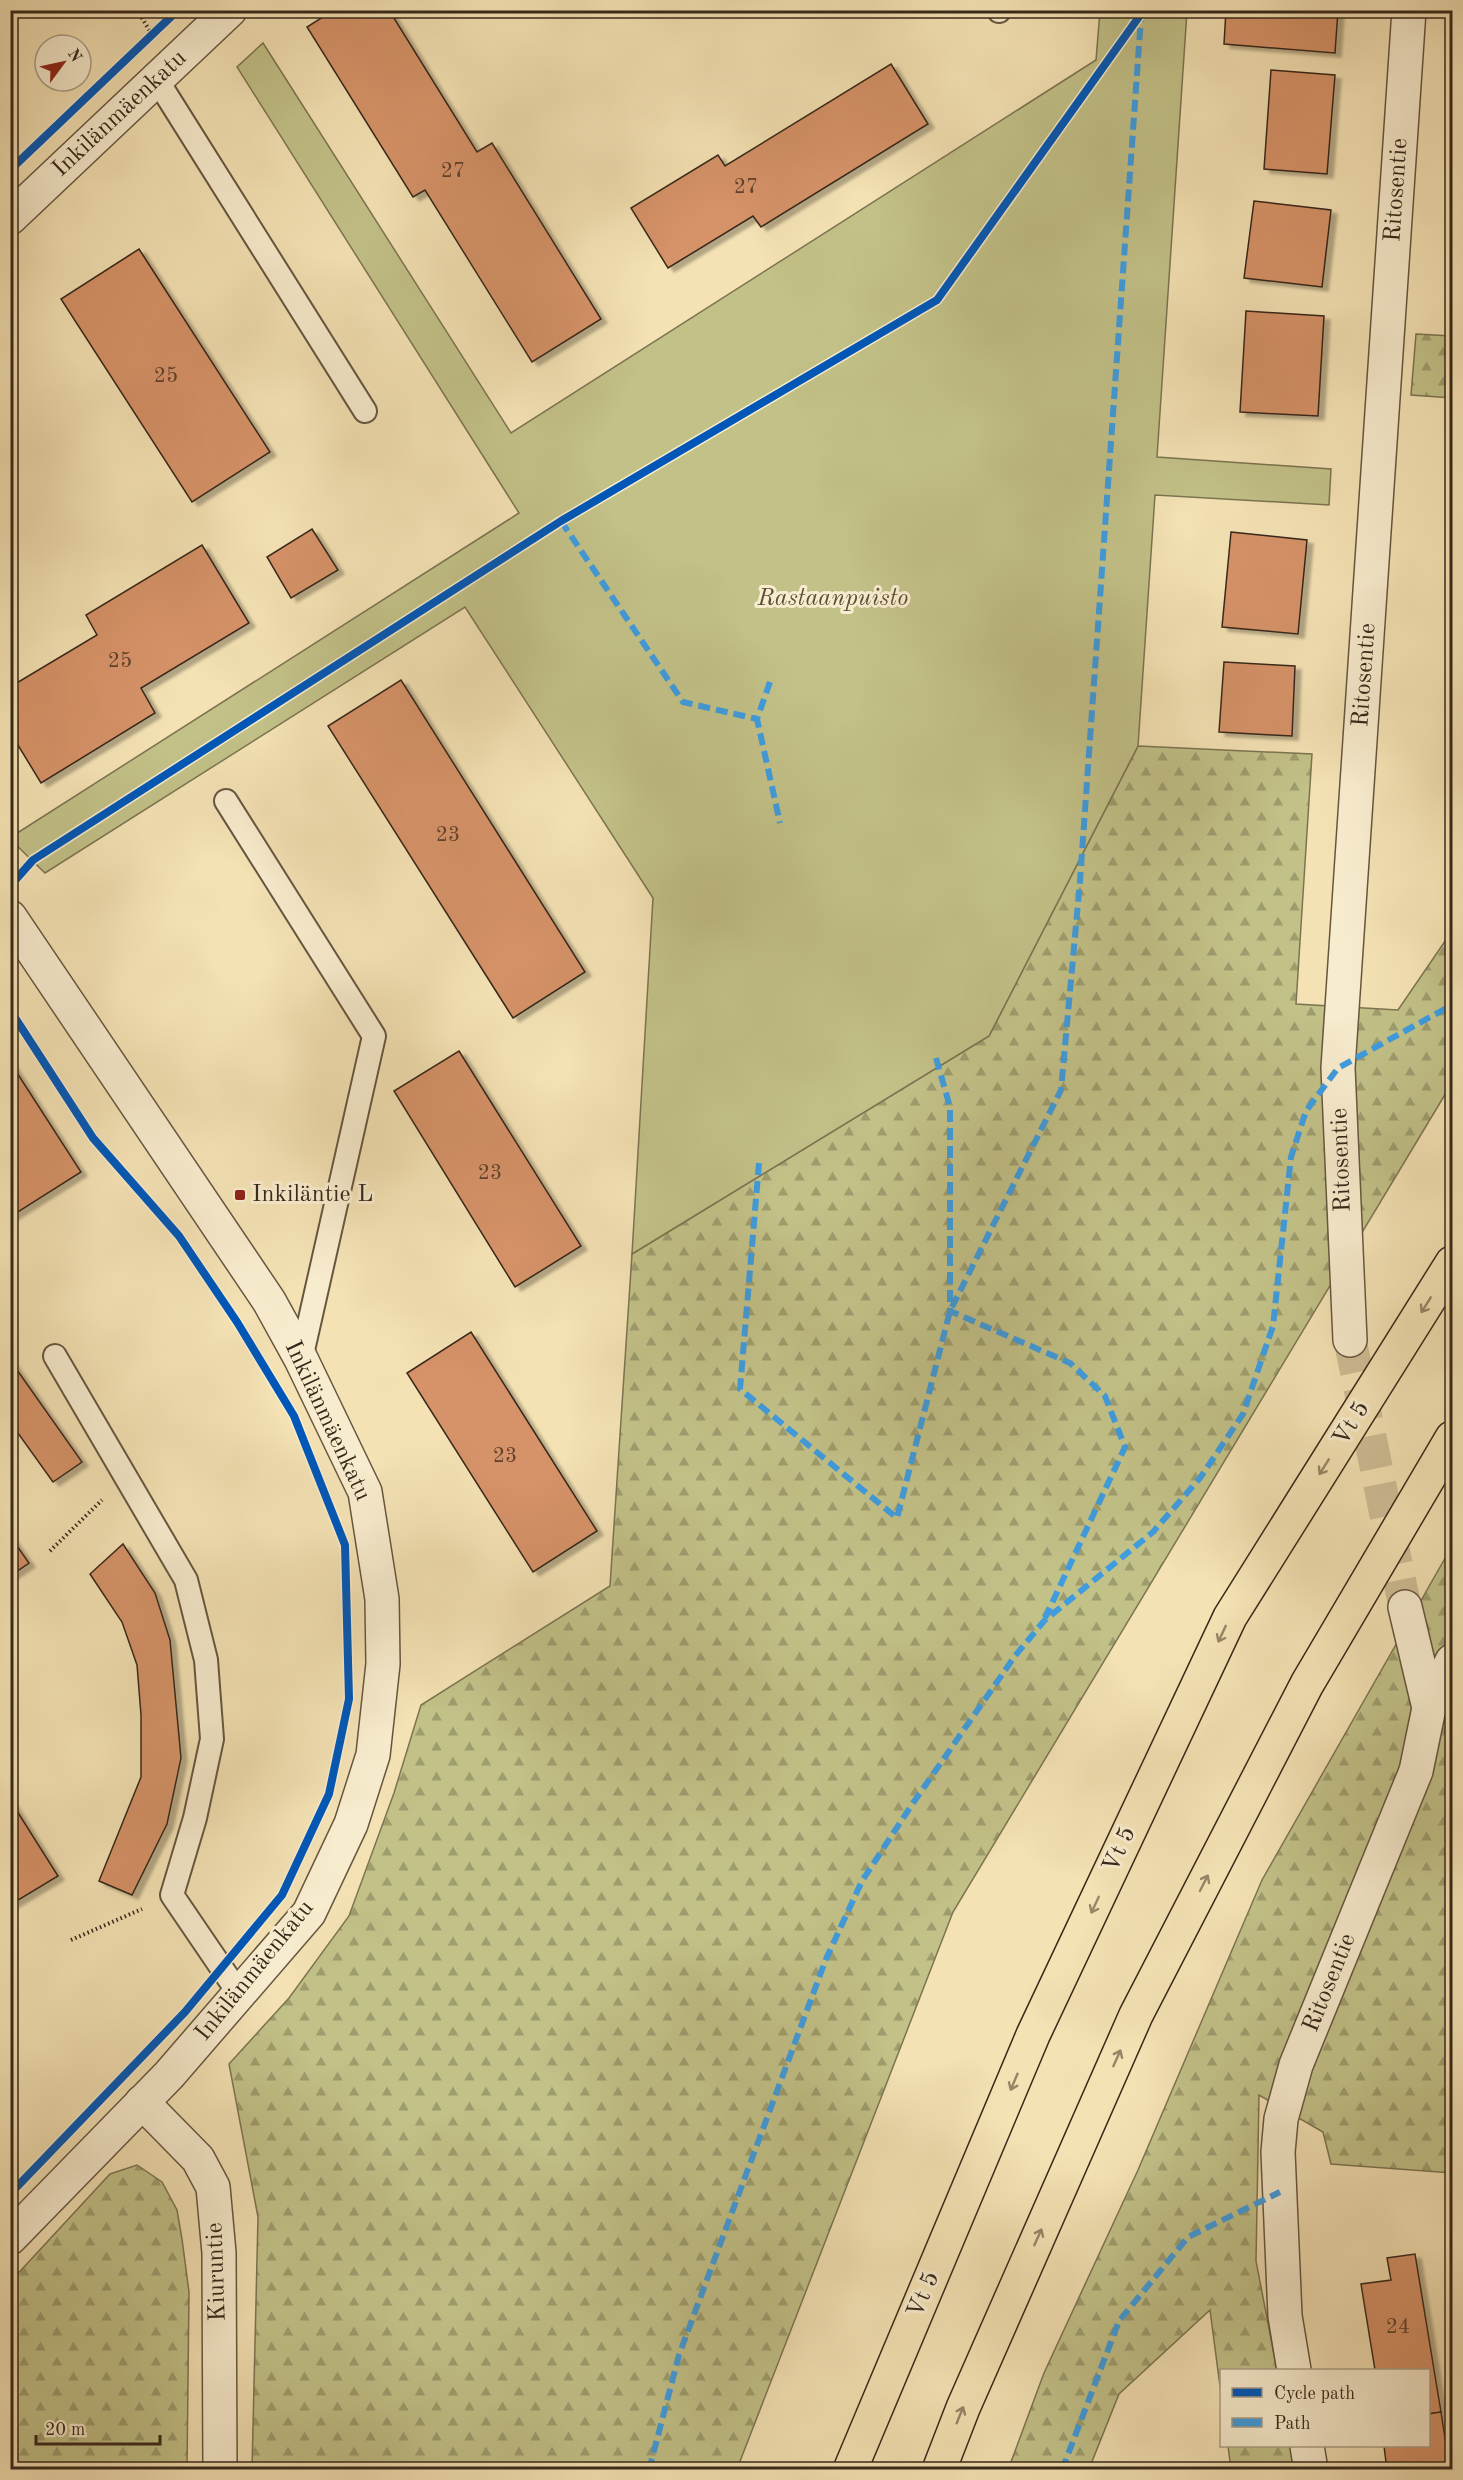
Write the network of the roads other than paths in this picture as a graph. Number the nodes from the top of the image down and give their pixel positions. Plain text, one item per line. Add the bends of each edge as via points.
1 (230, 10) edge
2 (1409, 10) edge
3 (157, 80) junction
4 (10, 218) edge
5 (365, 411) dead end
6 (226, 801) dead end
7 (10, 916) edge
8 (1452, 1263) edge
9 (1350, 1340) tunnel mouth
10 (55, 1356) dead end
11 (301, 1359) junction
12 (1452, 1438) edge
13 (1405, 1607) tunnel mouth
14 (1452, 1661) edge
15 (1429, 1708) junction
16 (240, 1995) junction
17 (142, 2102) junction
18 (10, 2238) edge
19 (1294, 2369) edge
20 (1307, 2447) edge
21 (220, 2469) edge
22 (850, 2469) edge
23 (939, 2469) edge
24 (1311, 2469) edge

1 - 3 street, Inkilänmäenkatu
2 - 9 street, Ritosentie via 1338,1068
3 - 4 street, Inkilänmäenkatu
3 - 5 lane
6 - 11 lane via 374,1036
7 - 11 street, Inkilänmäenkatu via 269,1300
8 -> 22 highway, Vt 5 via 1230,1617 1034,2035
10 - 16 lane via 186,1580 206,1660 213,1739 172,1895
11 - 16 street, Inkilänmäenkatu via 364,1492 382,1599 383,1664 373,1755 351,1824 309,1913
23 -> 12 highway via 1136,2015 1307,1684
13 - 15 street, Ritosentie
14 - 15 street
15 - 19 street, Ritosentie via 1416,1771 1296,2065 1281,2119 1278,2152 1284,2316
16 - 17 street, Inkilänmäenkatu
17 - 18 street, Inkilänmäenkatu
17 - 21 street, Kiuruntie via 198,2159 213,2187 219,2253
20 - 24 street

